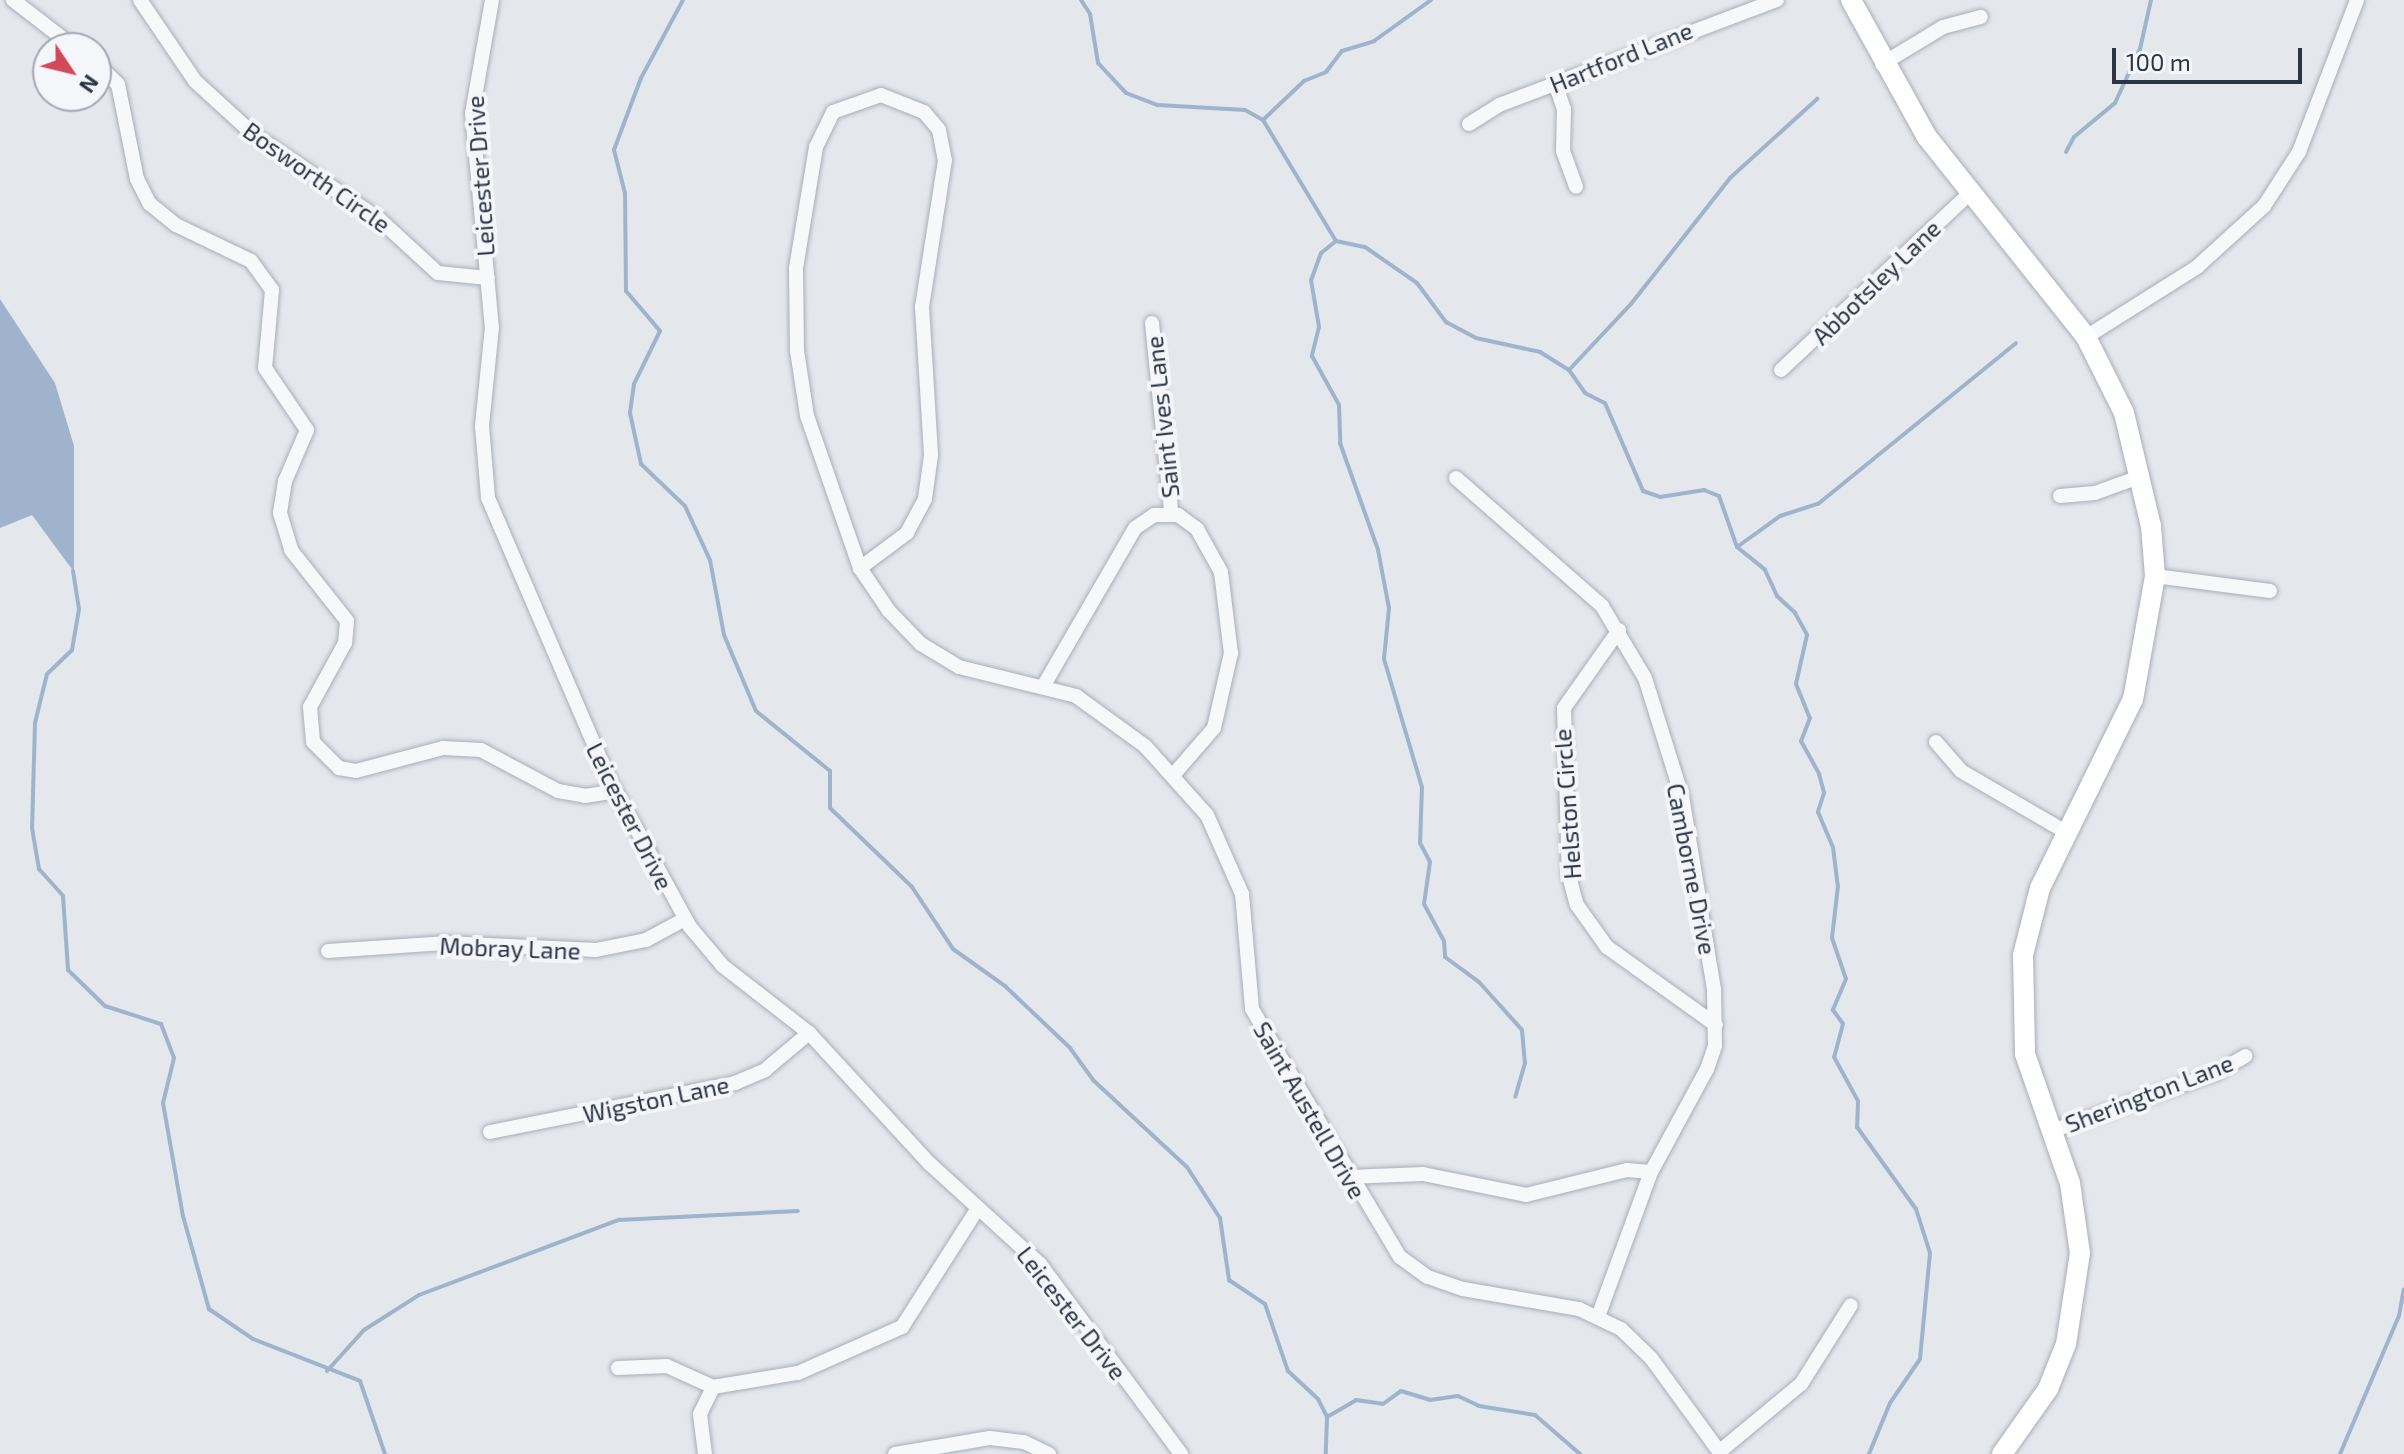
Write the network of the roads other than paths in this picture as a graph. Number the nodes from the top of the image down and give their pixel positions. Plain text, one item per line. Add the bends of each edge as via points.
1 (13, 0) edge
2 (140, 0) edge
3 (492, 0) edge
4 (1777, 0) edge
5 (1851, 0) edge
6 (2357, 0) edge
7 (1981, 17) dead end
8 (54, 32) edge
9 (1882, 64) junction
10 (112, 78) edge
11 (1555, 83) junction
12 (1469, 124) dead end
13 (1576, 187) dead end
14 (1969, 194) junction
15 (488, 278) junction
16 (1152, 323) dead end
17 (2086, 337) junction
18 (1781, 370) dead end
19 (2142, 476) junction
20 (1456, 478) dead end
21 (2060, 496) dead end
22 (1171, 511) junction
23 (860, 568) junction
24 (2155, 576) junction
25 (2270, 591) dead end
26 (1619, 630) junction
27 (1044, 685) junction
28 (1936, 742) dead end
29 (1174, 774) junction
30 (615, 791) junction
31 (2066, 832) junction
32 (685, 919) junction
33 (328, 951) dead end
34 (1716, 1025) junction
35 (809, 1033) junction
36 (2246, 1056) dead end
37 (2052, 1131) junction
38 (490, 1132) dead end
39 (1651, 1172) junction
40 (1348, 1177) junction
41 (978, 1208) junction
42 (1851, 1305) dead end
43 (1598, 1317) junction
44 (618, 1368) dead end
45 (713, 1387) junction
46 (1720, 1453) edge
47 (705, 1454) edge
48 (895, 1454) edge
49 (1049, 1454) edge
50 (1181, 1454) edge
51 (2002, 1454) edge

1 - 8 street
2 - 15 street, Bosworth Circle via 195,81 253,134 368,210 438,273
3 - 15 street, Leicester Drive via 472,113
4 - 11 street, Hartford Lane
5 - 9 main road
6 - 17 street via 2299,152 2264,206 2197,267
7 - 9 street via 1943,27
9 - 14 main road
10 - 30 street via 118,84 137,179 150,204 176,225 251,261 272,290 265,368 307,430 285,481 280,513 291,550 347,621 345,643 310,707 313,742 339,768 356,771 443,748 481,750 558,791 585,796
11 - 12 street, Hartford Lane via 1499,105
11 - 13 street via 1564,109 1563,151
14 - 17 main road
14 - 18 street, Abbotsley Lane
15 - 30 street, Leicester Drive via 492,327 482,426 488,498
16 - 22 street, Saint Ives Lane
17 - 19 main road via 2124,413
19 - 21 street via 2095,493
19 - 24 main road
20 - 26 street, Camborne Drive via 1579,584
22 - 27 street via 1135,528
22 - 29 street via 1197,529 1210,549 1231,625 1214,728
23 - 23 street, Saint Austell Drive via 807,416 797,351 796,268 816,147 833,112 881,95 924,112 939,130 945,160 922,307 931,430 925,499 907,533
23 - 27 street, Saint Austell Drive via 889,611 921,644 959,667
24 - 25 street
24 - 31 main road via 2133,699 2107,762
26 - 34 street, Camborne Drive via 1645,678 1682,796
26 - 34 street, Helston Circle via 1564,708 1569,876 1577,905 1607,947
27 - 29 street, Saint Austell Drive via 1111,717
28 - 31 street via 1961,771
29 - 40 street, Saint Austell Drive via 1207,815 1242,894 1252,1009
30 - 32 street, Leicester Drive
31 - 37 main road via 2040,888 2023,955 2025,1054
32 - 33 street, Mobray Lane via 646,940 596,950 444,943
32 - 35 street, Leicester Drive via 723,966
34 - 39 street, Camborne Drive via 1707,1069
35 - 38 street, Wigston Lane via 765,1070 735,1083
35 - 41 street, Leicester Drive
36 - 37 street, Sherington Lane via 2216,1073
37 - 51 main road via 2077,1217 2077,1293 2048,1389
39 - 40 street via 1627,1170 1526,1195 1423,1174
39 - 43 street, Camborne Drive
40 - 43 street, Saint Austell Drive via 1400,1257 1428,1277
41 - 45 street via 902,1327 787,1376
41 - 50 street, Leicester Drive via 1040,1264
42 - 46 street via 1801,1384
43 - 46 street, Saint Austell Drive via 1651,1358
44 - 45 street via 667,1366
45 - 47 street via 700,1414
48 - 49 street via 990,1438 1024,1442

